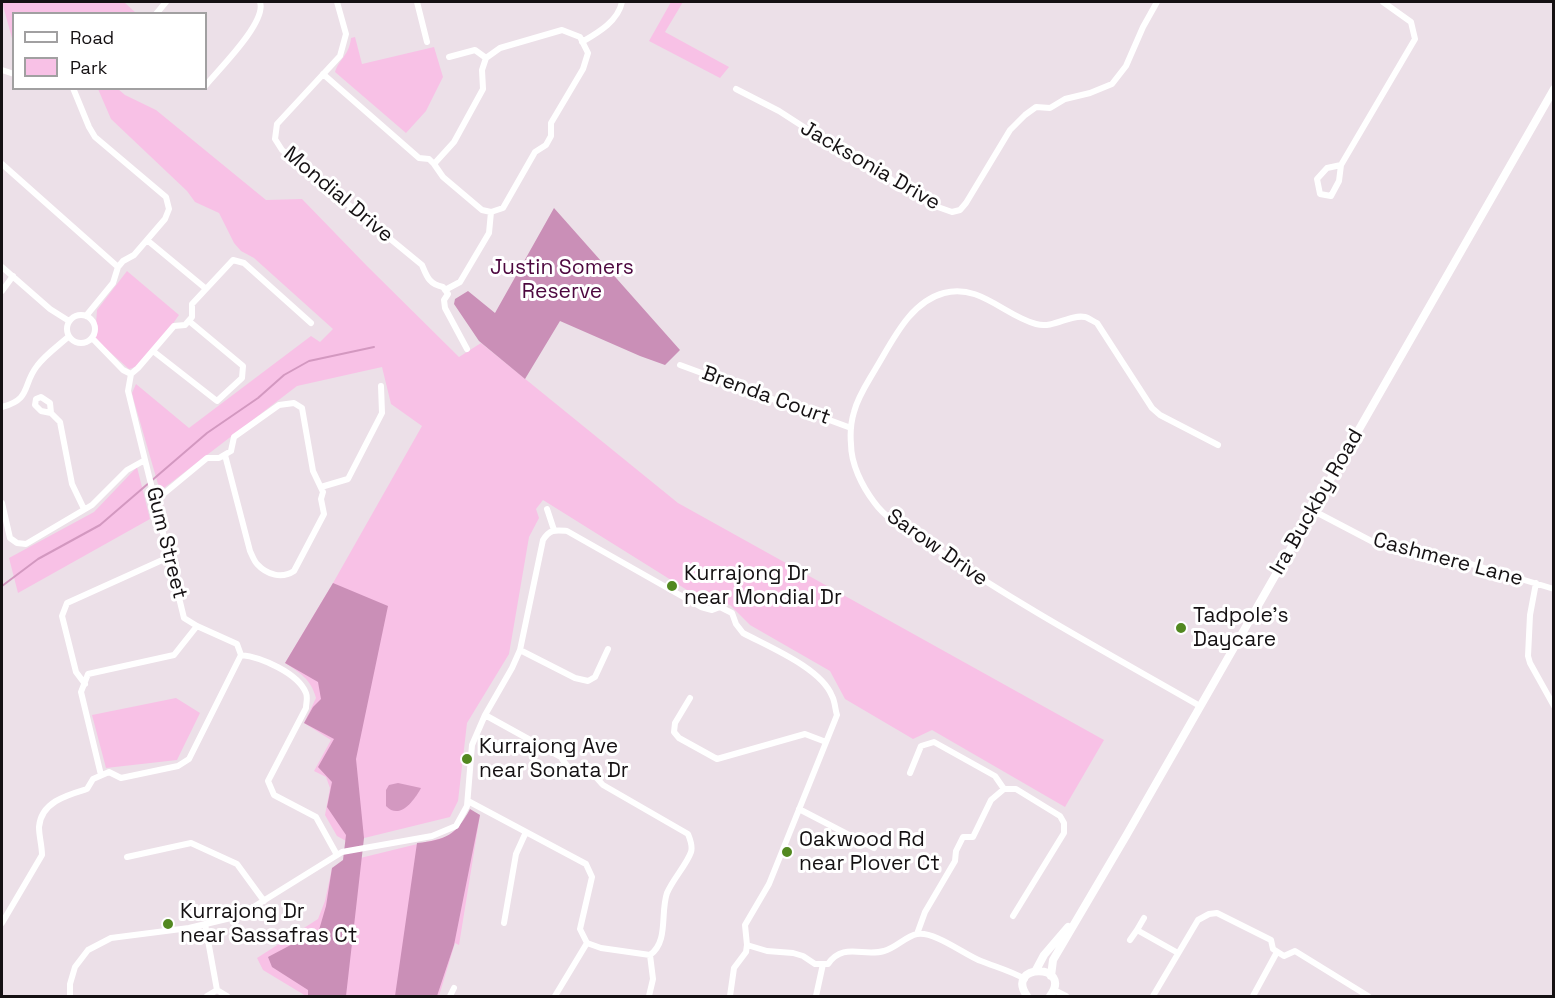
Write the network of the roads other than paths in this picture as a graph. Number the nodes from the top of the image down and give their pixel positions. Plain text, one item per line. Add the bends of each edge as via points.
1 (260, 2) edge
2 (337, 2) edge
3 (417, 2) edge
4 (622, 2) edge
5 (1157, 2) edge
6 (1383, 2) edge
7 (427, 42) dead end
8 (582, 42) junction
9 (449, 57) dead end
10 (486, 58) junction
11 (324, 74) junction
12 (207, 84) edge
13 (736, 89) dead end
14 (1554, 89) edge
15 (74, 90) edge
16 (1550, 105) edge
17 (2, 164) edge
18 (434, 164) junction
19 (1341, 165) junction
20 (491, 212) junction
21 (147, 240) junction
22 (2, 267) edge
23 (118, 267) junction
24 (13, 276) junction
25 (205, 288) junction
26 (445, 290) junction
27 (2, 291) edge
28 (86, 316) junction
29 (69, 321) junction
30 (189, 321) junction
31 (311, 323) dead end
32 (68, 337) junction
33 (92, 338) junction
34 (467, 349) dead end
35 (153, 351) junction
36 (680, 365) dead end
37 (131, 374) junction
38 (381, 386) dead end
39 (2, 407) edge
40 (51, 413) dead end
41 (851, 428) junction
42 (1218, 445) dead end
43 (225, 455) junction
44 (145, 460) junction
45 (321, 487) junction
46 (155, 501) junction
47 (2, 503) edge
48 (84, 509) junction
49 (547, 509) dead end
50 (1312, 510) junction
51 (554, 530) junction
52 (169, 557) junction
53 (1536, 583) junction
54 (1554, 589) edge
55 (197, 626) junction
56 (608, 649) dead end
57 (520, 650) junction
58 (241, 655) junction
59 (85, 684) junction
60 (690, 698) dead end
61 (1200, 706) junction
62 (1554, 706) edge
63 (485, 715) junction
64 (826, 742) junction
65 (910, 773) dead end
66 (101, 775) junction
67 (1004, 789) junction
68 (468, 801) junction
69 (799, 809) junction
70 (526, 832) junction
71 (874, 848) dead end
72 (337, 855) junction
73 (127, 857) dead end
74 (264, 901) junction
75 (1079, 914) junction
76 (1013, 916) dead end
77 (1144, 918) dead end
78 (2, 923) edge
79 (205, 924) junction
80 (504, 924) dead end
81 (1137, 930) junction
82 (917, 934) junction
83 (1130, 940) dead end
84 (587, 943) junction
85 (747, 945) junction
86 (1277, 952) junction
87 (1178, 953) junction
88 (650, 955) junction
89 (823, 964) junction
90 (1036, 970) junction
91 (1051, 976) junction
92 (1025, 979) junction
93 (454, 988) dead end
94 (217, 990) junction
95 (1052, 993) edge
96 (70, 996) edge
97 (207, 996) edge
98 (227, 996) edge
99 (450, 996) edge
100 (555, 996) edge
101 (649, 996) edge
102 (730, 996) edge
103 (816, 996) edge
104 (1027, 996) edge
105 (1066, 996) edge
106 (1153, 996) edge
107 (1253, 996) edge
108 (1368, 996) edge

1 - 12 street via 255,26
2 - 11 street, Mondial Drive via 346,34 340,56
3 - 7 street
4 - 8 street via 620,12
5 - 13 street, Jacksonia Drive via 1126,66 1112,84 1050,108 1036,107 1025,115 1010,130 966,203 952,212 935,206 880,170
6 - 19 street via 1411,22 1415,39
8 - 10 street via 580,37 562,30 500,48
8 - 20 street via 588,53 583,69 551,123 546,146 535,152 503,208
9 - 10 street via 475,50
10 - 18 street via 483,89 454,142
11 - 18 street via 419,158
11 - 26 street, Mondial Drive via 277,123 275,139 282,150 422,265 428,279
14 - 16 street, Ira Buckby Road
15 - 21 street via 95,137 166,197 169,209 165,219
16 - 50 street, Ira Buckby Road
17 - 23 street
18 - 20 street via 443,177 482,210
19 - 19 street via 1339,181 1330,196 1320,194 1317,179 1327,168
20 - 26 street via 489,233 460,282
21 - 23 street
21 - 25 street
22 - 24 street
23 - 28 street via 113,283
24 - 27 street
24 - 29 street
25 - 30 street via 192,304
25 - 31 street via 232,260 244,263
26 - 34 street via 445,308
28 - 29 street via 75,316
28 - 33 street via 95,329
29 - 32 street
30 - 35 street via 174,326
30 - 35 street via 243,366 242,378 217,401
32 - 33 street via 85,343
32 - 39 street via 37,366 25,394
33 - 37 street
35 - 37 street
36 - 41 street, Brenda Court
37 - 44 street, Gum Street via 128,391
38 - 45 street via 382,413 348,479
40 - 48 street via 60,422 72,484
41 - 42 street, Sarow Drive via 862,392 903,323 929,298 954,290 970,292 1037,324 1085,317 1098,323 1152,408
41 - 61 street, Sarow Drive via 855,467 876,505 892,519 984,582
43 - 45 street via 231,451 234,437 279,405 294,403 302,408 313,471
43 - 45 street via 250,551 257,564 278,576 294,571 324,514
43 - 46 street via 207,458
44 - 46 street, Gum Street
44 - 48 street via 127,470
46 - 52 street, Gum Street
47 - 48 street via 10,538 26,544
49 - 51 street
50 - 53 street, Cashmere Lane via 1375,543 1438,554
50 - 61 street, Ira Buckby Road
51 - 57 street via 543,540
51 - 64 street via 567,531 701,606 711,610 720,607 732,613 743,633 821,679 832,695 837,715
52 - 55 street, Gum Street via 184,618
52 - 59 street via 68,603 62,616 76,672
53 - 54 street, Cashmere Lane
53 - 62 street via 1528,656
55 - 58 street, Gum Street via 237,644
55 - 59 street via 174,655 88,674
56 - 57 street via 596,677 588,681
57 - 63 street
58 - 66 street via 189,759 178,766 121,778 109,772
58 - 72 street via 259,657 299,681 307,696 306,708 268,781 274,795 316,817
59 - 66 street via 81,692
60 - 64 street via 674,732 717,759 805,734
61 - 75 street, Ira Buckby Road
63 - 68 street via 472,744
63 - 88 street via 561,757 566,767 594,775 603,785 688,834 691,852 666,896 662,933 657,950
64 - 69 street
65 - 67 street via 921,746 934,742 995,776
66 - 78 street via 93,778 87,789 47,807 40,818 42,855
67 - 76 street via 1016,789 1065,823 1064,833
67 - 82 street via 991,800 973,837 963,837 956,861 925,912
68 - 70 street
68 - 72 street via 456,826 432,836
69 - 71 street
69 - 85 street via 769,884 746,924
70 - 80 street via 516,854
70 - 84 street via 586,864 592,877 580,929
72 - 74 street
73 - 74 street via 192,843 237,864
74 - 79 street via 239,916
75 - 90 street, Ira Buckby Road
75 - 91 street, Ira Buckby Road via 1053,960
77 - 81 street
79 - 94 street
79 - 96 street via 111,938 88,950 75,967
81 - 83 street
81 - 87 street
82 - 89 street via 884,951 845,952
82 - 92 street via 932,936
84 - 88 street
84 - 100 street
85 - 89 street via 793,952
85 - 102 street via 734,968
86 - 87 street via 1272,950 1271,940 1217,913 1198,920
86 - 107 street
86 - 108 street via 1284,956 1295,951
87 - 106 street
88 - 101 street via 653,979
89 - 103 street
90 - 91 street
90 - 92 street, Ira Buckby Road
91 - 95 street
92 - 104 street via 1023,988
93 - 99 street
94 - 97 street
94 - 98 street
95 - 105 street

